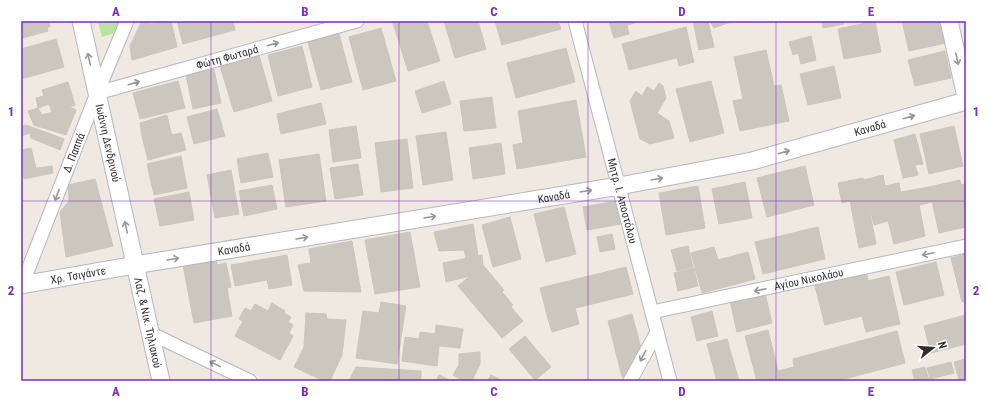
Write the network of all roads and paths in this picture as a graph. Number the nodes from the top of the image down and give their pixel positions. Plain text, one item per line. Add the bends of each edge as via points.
1 (81, 21) edge
2 (126, 21) edge
3 (357, 21) edge
4 (575, 21) edge
5 (949, 21) edge
6 (97, 93) junction
7 (966, 97) edge
8 (966, 101) edge
9 (619, 186) junction
10 (966, 246) edge
11 (135, 265) junction
12 (21, 285) edge
13 (652, 312) junction
14 (657, 332) junction
15 (150, 333) junction
16 (161, 381) edge
17 (250, 381) edge
18 (630, 381) edge
19 (670, 381) edge

6 -> 1 street, Ιωάννη Δενδρινού
2 - 6 street, Δ. Παππά
6 -> 3 street, Φώτη Φωταρά
4 - 9 street, Μητρ. Ι. Αποστόλου
5 -> 7 street
11 -> 6 street, Ιωάννη Δενδρινού
6 -> 12 street, Δ. Παππά
9 -> 8 street, Καναδά via 752,162
11 -> 9 street, Καναδά
9 - 13 street, Μητρ. Ι. Αποστόλου
10 -> 13 street, Αγίου Νικολάου
11 - 12 street, Χρ. Τσιγάντε
11 - 15 street, Λαζ. & Νικ. Τηλιακού
13 - 14 street, Μητρ. Ι. Αποστόλου
14 -> 18 street
14 - 19 street, Μητρ. Ι. Αποστόλου
15 - 16 street, Λαζ. & Νικ. Τηλιακού
17 -> 15 street

